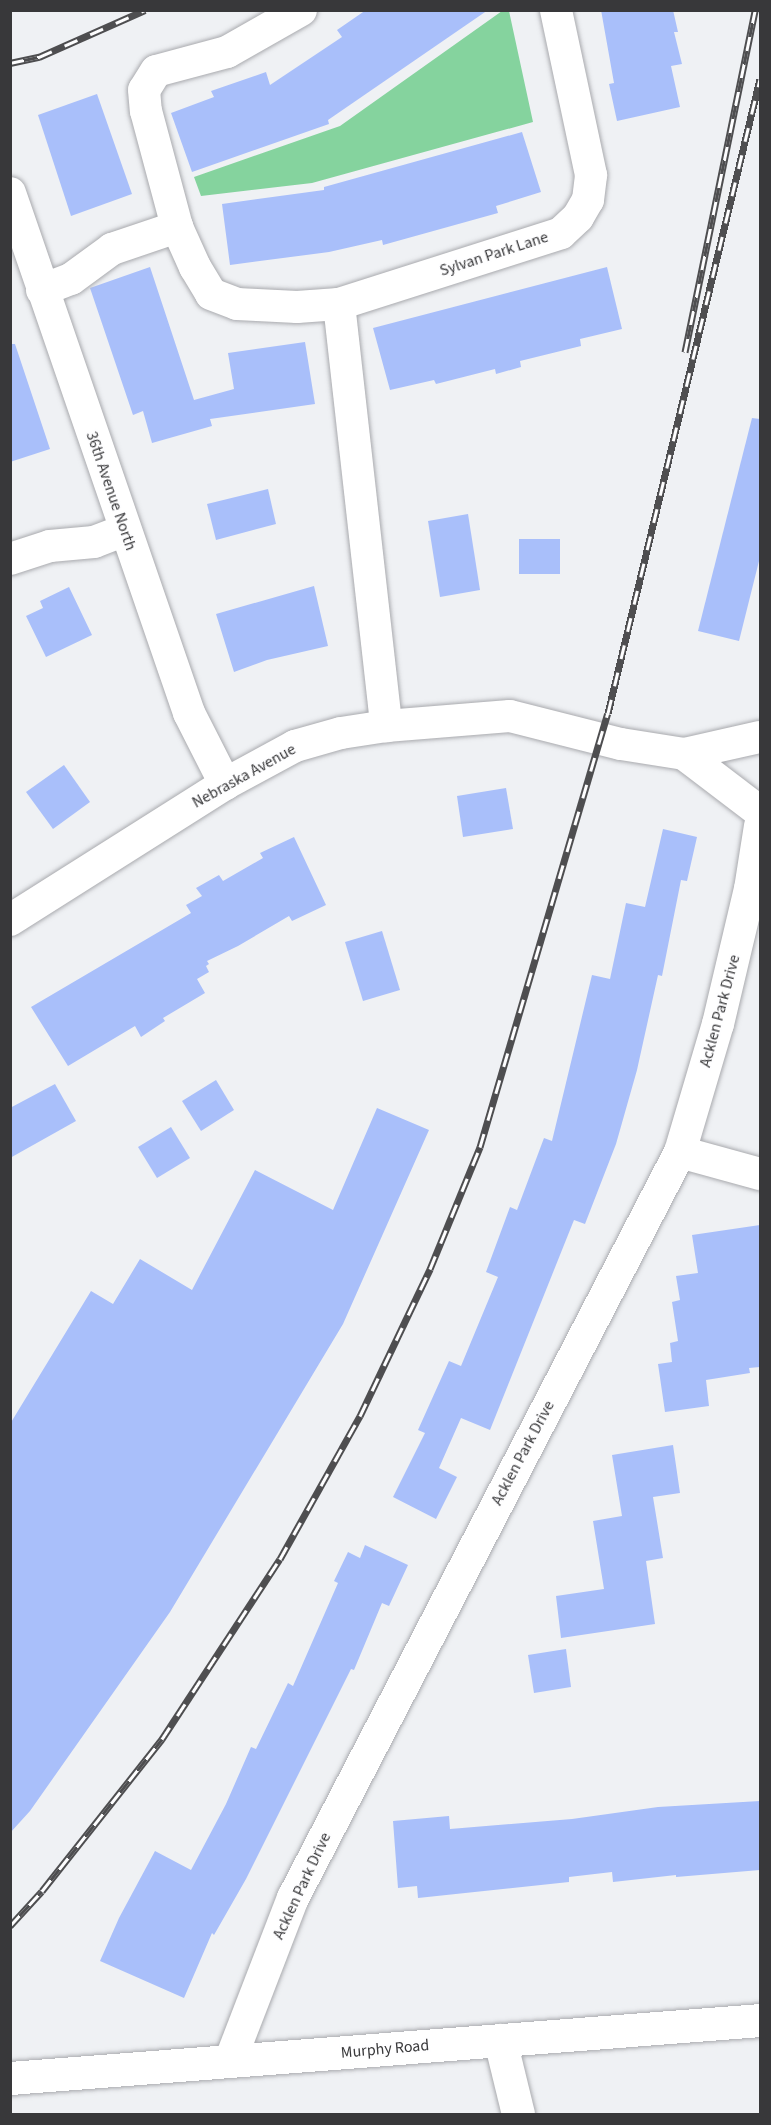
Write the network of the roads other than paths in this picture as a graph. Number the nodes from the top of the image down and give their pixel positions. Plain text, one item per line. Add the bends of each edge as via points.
1 (301, 10) edge
2 (556, 10) edge
3 (10, 193) edge
4 (177, 227) junction
5 (42, 290) junction
6 (339, 304) junction
7 (124, 530) junction
8 (10, 559) edge
9 (386, 726) junction
10 (760, 737) edge
11 (684, 754) junction
12 (225, 784) junction
13 (760, 812) edge
14 (760, 826) edge
15 (10, 920) edge
16 (680, 1152) junction
17 (760, 1174) edge
18 (760, 2020) edge
19 (500, 2040) junction
20 (230, 2061) junction
21 (10, 2078) edge
22 (518, 2115) edge

1 - 4 street, Sylvan Park Lane via 227,52 156,71 144,90
2 - 6 street, Sylvan Park Lane via 591,174 588,200 578,217 561,233
3 - 5 street, 36th Avenue North
4 - 5 street via 112,249 71,279
4 - 6 street, Sylvan Park Lane via 211,294 237,304
5 - 7 street, 36th Avenue North
6 - 9 street
7 - 8 street via 93,542 50,546
7 - 12 street, 36th Avenue North via 189,713
9 - 11 street, Nebraska Avenue via 510,716 621,744
9 - 12 street, Nebraska Avenue via 295,746
10 - 11 street
11 - 13 street
12 - 15 street, Nebraska Avenue
14 - 16 street, Acklen Park Drive via 750,889 718,1024
16 - 17 street
16 - 20 street, Acklen Park Drive via 293,1898
18 - 19 main road, Murphy Road
19 - 20 main road, Murphy Road
19 - 22 main road
20 - 21 main road, Murphy Road

